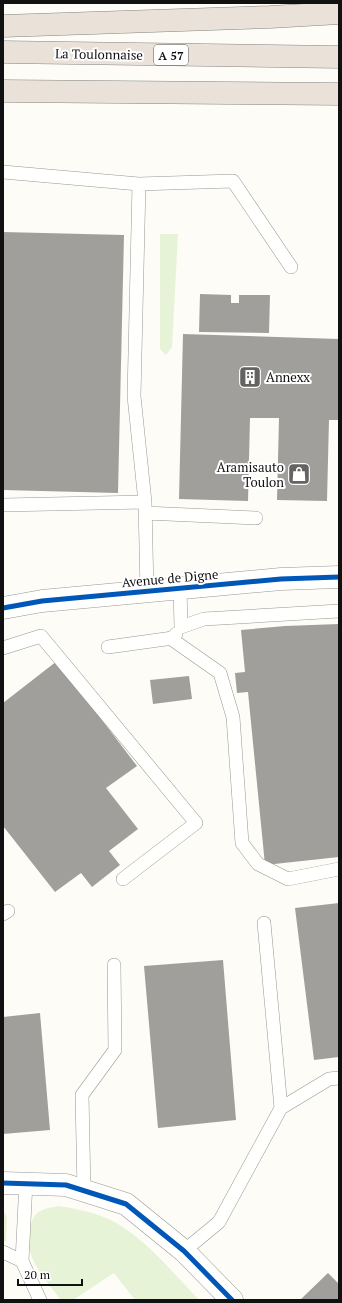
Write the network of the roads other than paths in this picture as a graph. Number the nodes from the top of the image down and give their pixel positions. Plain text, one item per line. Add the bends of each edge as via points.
1 (339, 14) edge
2 (3, 26) edge
3 (3, 52) edge
4 (339, 57) edge
5 (3, 91) edge
6 (339, 94) edge
7 (3, 172) edge
8 (139, 184) junction
9 (292, 267) dead end
10 (3, 505) edge
11 (145, 508) junction
12 (256, 518) dead end
13 (339, 577) edge
14 (180, 588) junction
15 (147, 591) junction
16 (3, 608) edge
17 (339, 611) edge
18 (181, 627) junction
19 (170, 638) junction
20 (108, 647) dead end
21 (3, 648) edge
22 (339, 869) edge
23 (123, 879) dead end
24 (264, 923) dead end
25 (114, 965) dead end
26 (339, 1078) edge
27 (281, 1108) junction
28 (3, 1182) edge
29 (26, 1182) junction
30 (84, 1190) junction
31 (184, 1251) junction
32 (3, 1252) edge
33 (22, 1261) junction
34 (40, 1300) edge
35 (232, 1300) edge

1 - 2 highway
3 - 4 highway, La Toulonnaise / A 57
5 - 6 highway
7 - 8 lane
8 - 9 lane via 233,181
8 - 11 lane via 134,396
10 - 11 lane
11 - 12 lane
11 - 15 lane
13 - 14 street, Avenue de Digne via 281,579
14 - 15 street, Avenue de Digne
14 - 18 lane
15 - 16 street, Avenue de Digne via 42,601
17 - 18 lane via 204,619
18 - 19 lane via 173,638
19 - 20 lane
19 - 22 lane via 220,673 233,718 242,842 258,864 288,879
21 - 23 lane via 41,636 196,822
24 - 27 lane
25 - 30 lane via 115,1050 82,1095
26 - 27 lane via 329,1079
27 - 31 lane via 219,1222
28 - 29 street
29 - 30 street via 66,1185
29 - 33 lane
30 - 31 street via 126,1204
31 - 35 street
32 - 33 lane
33 - 34 lane

